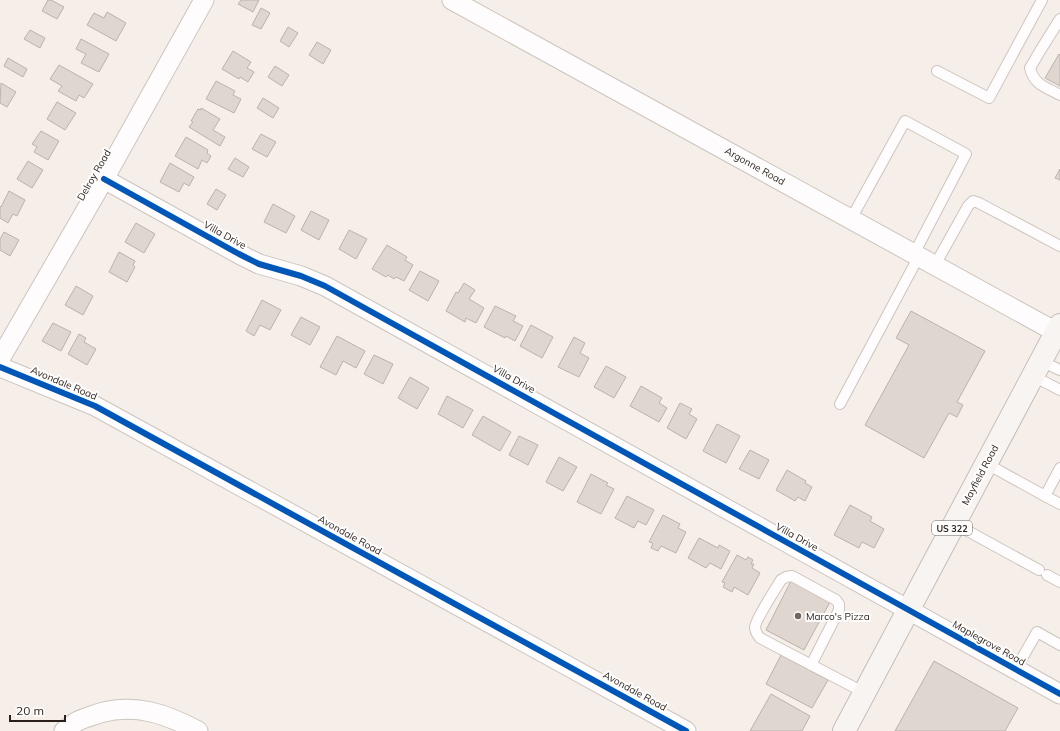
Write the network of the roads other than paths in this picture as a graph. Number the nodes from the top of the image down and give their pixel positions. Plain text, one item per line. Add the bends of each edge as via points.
1 (204, 0) edge
2 (452, 0) edge
3 (1042, 0) edge
4 (1060, 20) edge
5 (937, 71) dead end
6 (1060, 95) edge
7 (104, 179) junction
8 (851, 219) junction
9 (1060, 246) edge
10 (923, 258) junction
11 (1058, 329) edge
12 (0, 359) edge
13 (0, 367) edge
14 (1045, 369) edge
15 (1060, 390) edge
16 (840, 404) dead end
17 (987, 464) junction
18 (1060, 468) edge
19 (1045, 496) junction
20 (1060, 504) edge
21 (955, 524) junction
22 (1060, 582) edge
23 (909, 610) junction
24 (1060, 645) edge
25 (811, 665) junction
26 (1016, 669) junction
27 (865, 693) junction
28 (1060, 694) edge
29 (64, 731) edge
30 (198, 731) edge
31 (686, 731) edge
32 (844, 731) edge

1 - 7 street, Delroy Road
2 - 8 street, Argonne Road
3 - 5 lane via 989,98
4 - 6 lane via 1030,68 1036,82
7 - 12 street, Delroy Road
7 - 23 street, Villa Drive via 259,264 325,286
8 - 10 street, Argonne Road
8 - 10 lane via 905,121 966,154
9 - 10 lane via 973,201
10 - 11 street, Argonne Road
10 - 16 lane
11 - 14 main road, Mayfield Road / US 322
13 - 31 street, Avondale Road via 95,406
14 - 15 lane
14 - 17 main road, Mayfield Road / US 322
17 - 19 lane
17 - 21 main road, Mayfield Road / US 322
18 - 19 lane
19 - 20 lane
21 - 22 lane
21 - 23 main road, Mayfield Road / US 322
23 - 26 street, Maplegrove Road
23 - 27 main road, Mayfield Road / US 322
24 - 26 lane via 1037,632
25 - 25 lane via 760,638 756,633 758,619 781,580 786,577 792,576 839,604 839,610
25 - 27 lane
26 - 28 street, Maplegrove Road
27 - 32 main road, Mayfield Road / US 322
29 - 30 street via 76,722 119,709 153,712

